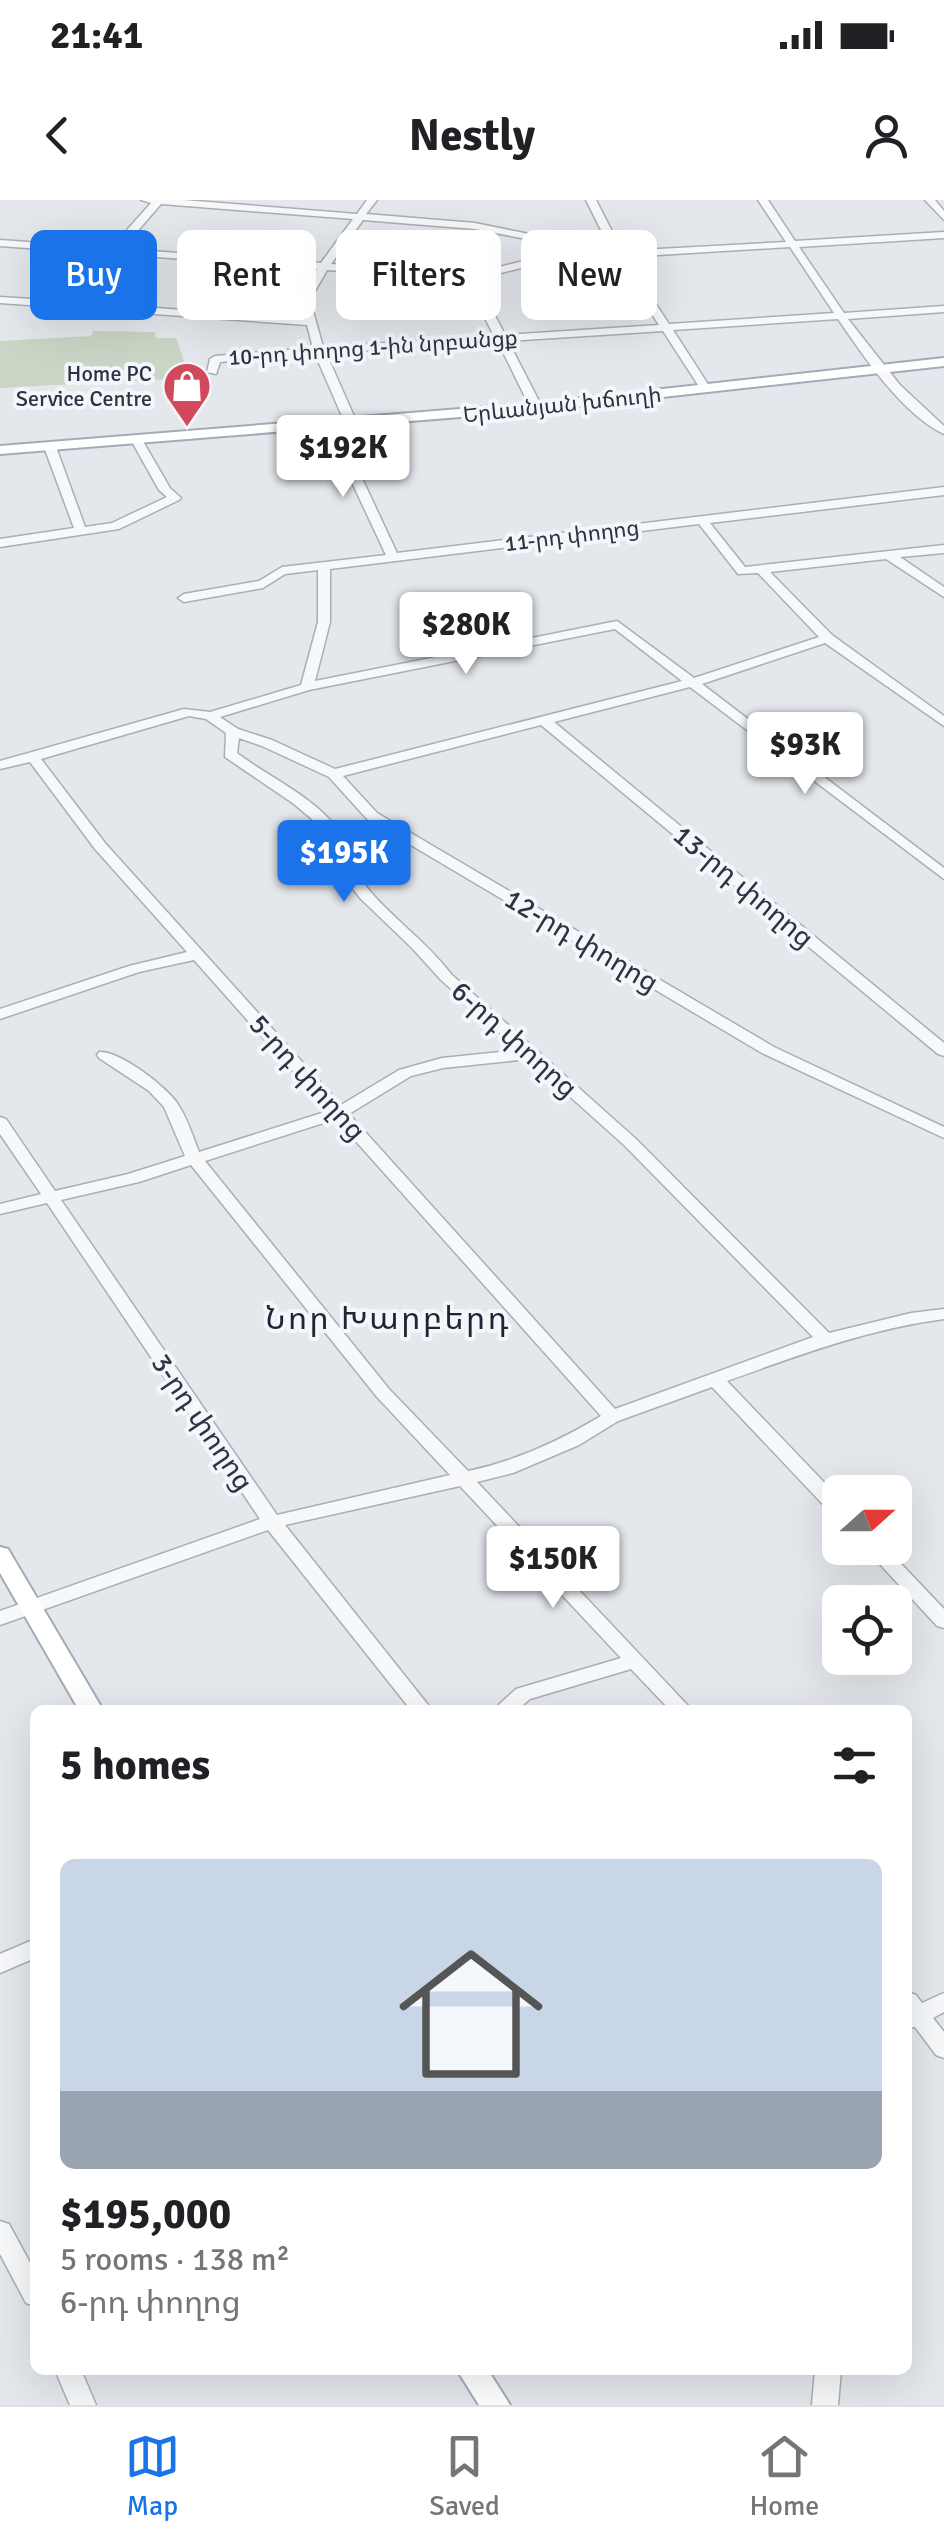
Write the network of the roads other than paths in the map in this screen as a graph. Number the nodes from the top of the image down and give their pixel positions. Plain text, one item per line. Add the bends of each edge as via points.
1 (146, 200) edge
2 (159, 200) edge
3 (372, 200) edge
4 (592, 200) edge
5 (762, 200) edge
6 (930, 200) edge
7 (361, 216) junction
8 (944, 217) edge
9 (131, 230) edge
10 (606, 230) edge
11 (521, 235) edge
12 (944, 235) edge
13 (0, 242) edge
14 (30, 244) edge
15 (794, 245) junction
16 (657, 252) edge
17 (157, 255) edge
18 (322, 268) junction
19 (336, 269) edge
20 (0, 300) edge
21 (30, 302) edge
22 (944, 309) edge
23 (157, 311) edge
24 (843, 315) junction
25 (657, 316) edge
26 (492, 320) edge
27 (309, 322) junction
28 (664, 327) junction
29 (501, 337) junction
30 (319, 350) junction
31 (944, 362) edge
32 (882, 369) junction
33 (212, 372) dead end
34 (706, 389) junction
35 (536, 407) junction
36 (351, 424) junction
37 (331, 425) junction
38 (944, 431) edge
39 (136, 440) junction
40 (50, 446) junction
41 (0, 450) edge
42 (944, 491) edge
43 (701, 519) junction
44 (80, 531) junction
45 (0, 543) edge
46 (944, 549) edge
47 (890, 556) junction
48 (393, 557) junction
49 (324, 565) junction
50 (762, 571) junction
51 (944, 593) edge
52 (184, 598) dead end
53 (826, 638) junction
54 (695, 682) junction
55 (307, 687) junction
56 (210, 716) junction
57 (544, 721) junction
58 (944, 722) edge
59 (233, 732) junction
60 (33, 757) junction
61 (0, 765) edge
62 (334, 774) junction
63 (944, 875) edge
64 (198, 954) junction
65 (0, 1014) edge
66 (944, 1051) edge
67 (530, 1054) junction
68 (105, 1055) dead end
69 (340, 1112) junction
70 (0, 1122) edge
71 (944, 1133) edge
72 (194, 1158) junction
73 (48, 1197) junction
74 (0, 1209) edge
75 (944, 1314) edge
76 (825, 1339) junction
77 (715, 1380) junction
78 (612, 1417) junction
79 (461, 1478) junction
80 (822, 1492) edge
81 (272, 1522) junction
82 (0, 1554) edge
83 (890, 1565) edge
84 (32, 1609) junction
85 (0, 1618) edge
86 (944, 1621) edge
87 (634, 1661) junction
88 (89, 1705) edge
89 (418, 1705) edge
90 (509, 1705) edge
91 (677, 1705) edge
92 (30, 1950) edge
93 (0, 1964) edge
94 (944, 2002) edge
95 (912, 2012) edge
96 (912, 2013) edge
97 (944, 2049) edge
98 (0, 2230) edge
99 (30, 2286) edge
100 (70, 2375) edge
101 (475, 2375) edge
102 (828, 2375) edge
103 (83, 2405) edge
104 (496, 2405) edge
105 (826, 2405) edge

1 - 2 street
2 - 7 street
2 - 9 street
3 - 7 street
4 - 10 street
5 - 15 street
6 - 8 street
7 - 11 street
7 - 18 street
12 - 15 street
13 - 14 street
15 - 16 street
15 - 24 street
17 - 18 street
18 - 19 street
18 - 27 street via 305,300
20 - 21 street
22 - 24 street, 10-րդ փողոց 1-ին նրբանցք
23 - 27 street
24 - 28 street, 10-րդ փողոց 1-ին նրբանցք
24 - 32 street
25 - 28 street
26 - 29 street
27 - 30 street
28 - 29 street, 10-րդ փողոց 1-ին նրբանցք
28 - 34 street
29 - 30 street, 10-րդ փողոց 1-ին նրբանցք
29 - 35 street
30 - 33 street, 10-րդ փողոց 1-ին նրբանցք via 215,359
30 - 36 street
31 - 32 main road, Երևանյան խճուղի
32 - 34 main road, Երևանյան խճուղի
32 - 38 street
34 - 35 main road, Երևանյան խճուղի
35 - 36 main road, Երևանյան խճուղի
36 - 37 main road, Երևանյան խճուղի
37 - 39 main road, Երևանյան խճուղի
37 - 48 street
39 - 40 main road, Երևանյան խճուղի
39 - 44 street via 175,498 116,526
40 - 41 main road, Երևանյան խճուղի
40 - 44 street
42 - 43 street, 11-րդ փողոց
43 - 48 street, 11-րդ փողոց
43 - 50 street via 742,570
44 - 45 street
46 - 47 street
47 - 50 street
47 - 51 street
48 - 49 street, 11-րդ փողոց
49 - 52 street, 11-րդ փողոց
49 - 55 street via 324,622
50 - 53 street
53 - 54 street
53 - 58 street
54 - 55 street via 616,624
54 - 57 street
54 - 63 street
55 - 56 street
56 - 59 street
56 - 60 street via 189,712
57 - 62 street
57 - 66 street, 13-րդ փողոց
59 - 62 street, 12-րդ փողոց
59 - 67 street, 6-րդ փողոց via 230,754 324,822 364,895
60 - 61 street
60 - 64 street, 5-րդ փողոց via 100,846
62 - 71 street, 12-րդ փողոց via 372,816 768,1050
64 - 65 street
64 - 69 street, 5-րդ փողոց
67 - 69 street via 405,1074
67 - 76 street, 6-րդ փողոց via 630,1142
68 - 72 street via 156,1088
69 - 72 street
69 - 78 street, 5-րդ փողոց
70 - 73 street, 3-րդ փողոց
72 - 73 street
72 - 79 street via 383,1393
73 - 74 street
73 - 81 street, 3-րդ փողոց
75 - 76 street
76 - 77 street
77 - 78 street
77 - 80 street
78 - 79 street via 506,1469
79 - 81 street
79 - 87 street
81 - 84 street
81 - 89 street, 3-րդ փողոց
82 - 84 main road
83 - 86 street
84 - 85 street
84 - 88 main road
87 - 90 street via 523,1694
87 - 91 street
92 - 93 street
94 - 95 street
96 - 97 street
98 - 99 street
100 - 103 street
101 - 104 main road
102 - 105 street

